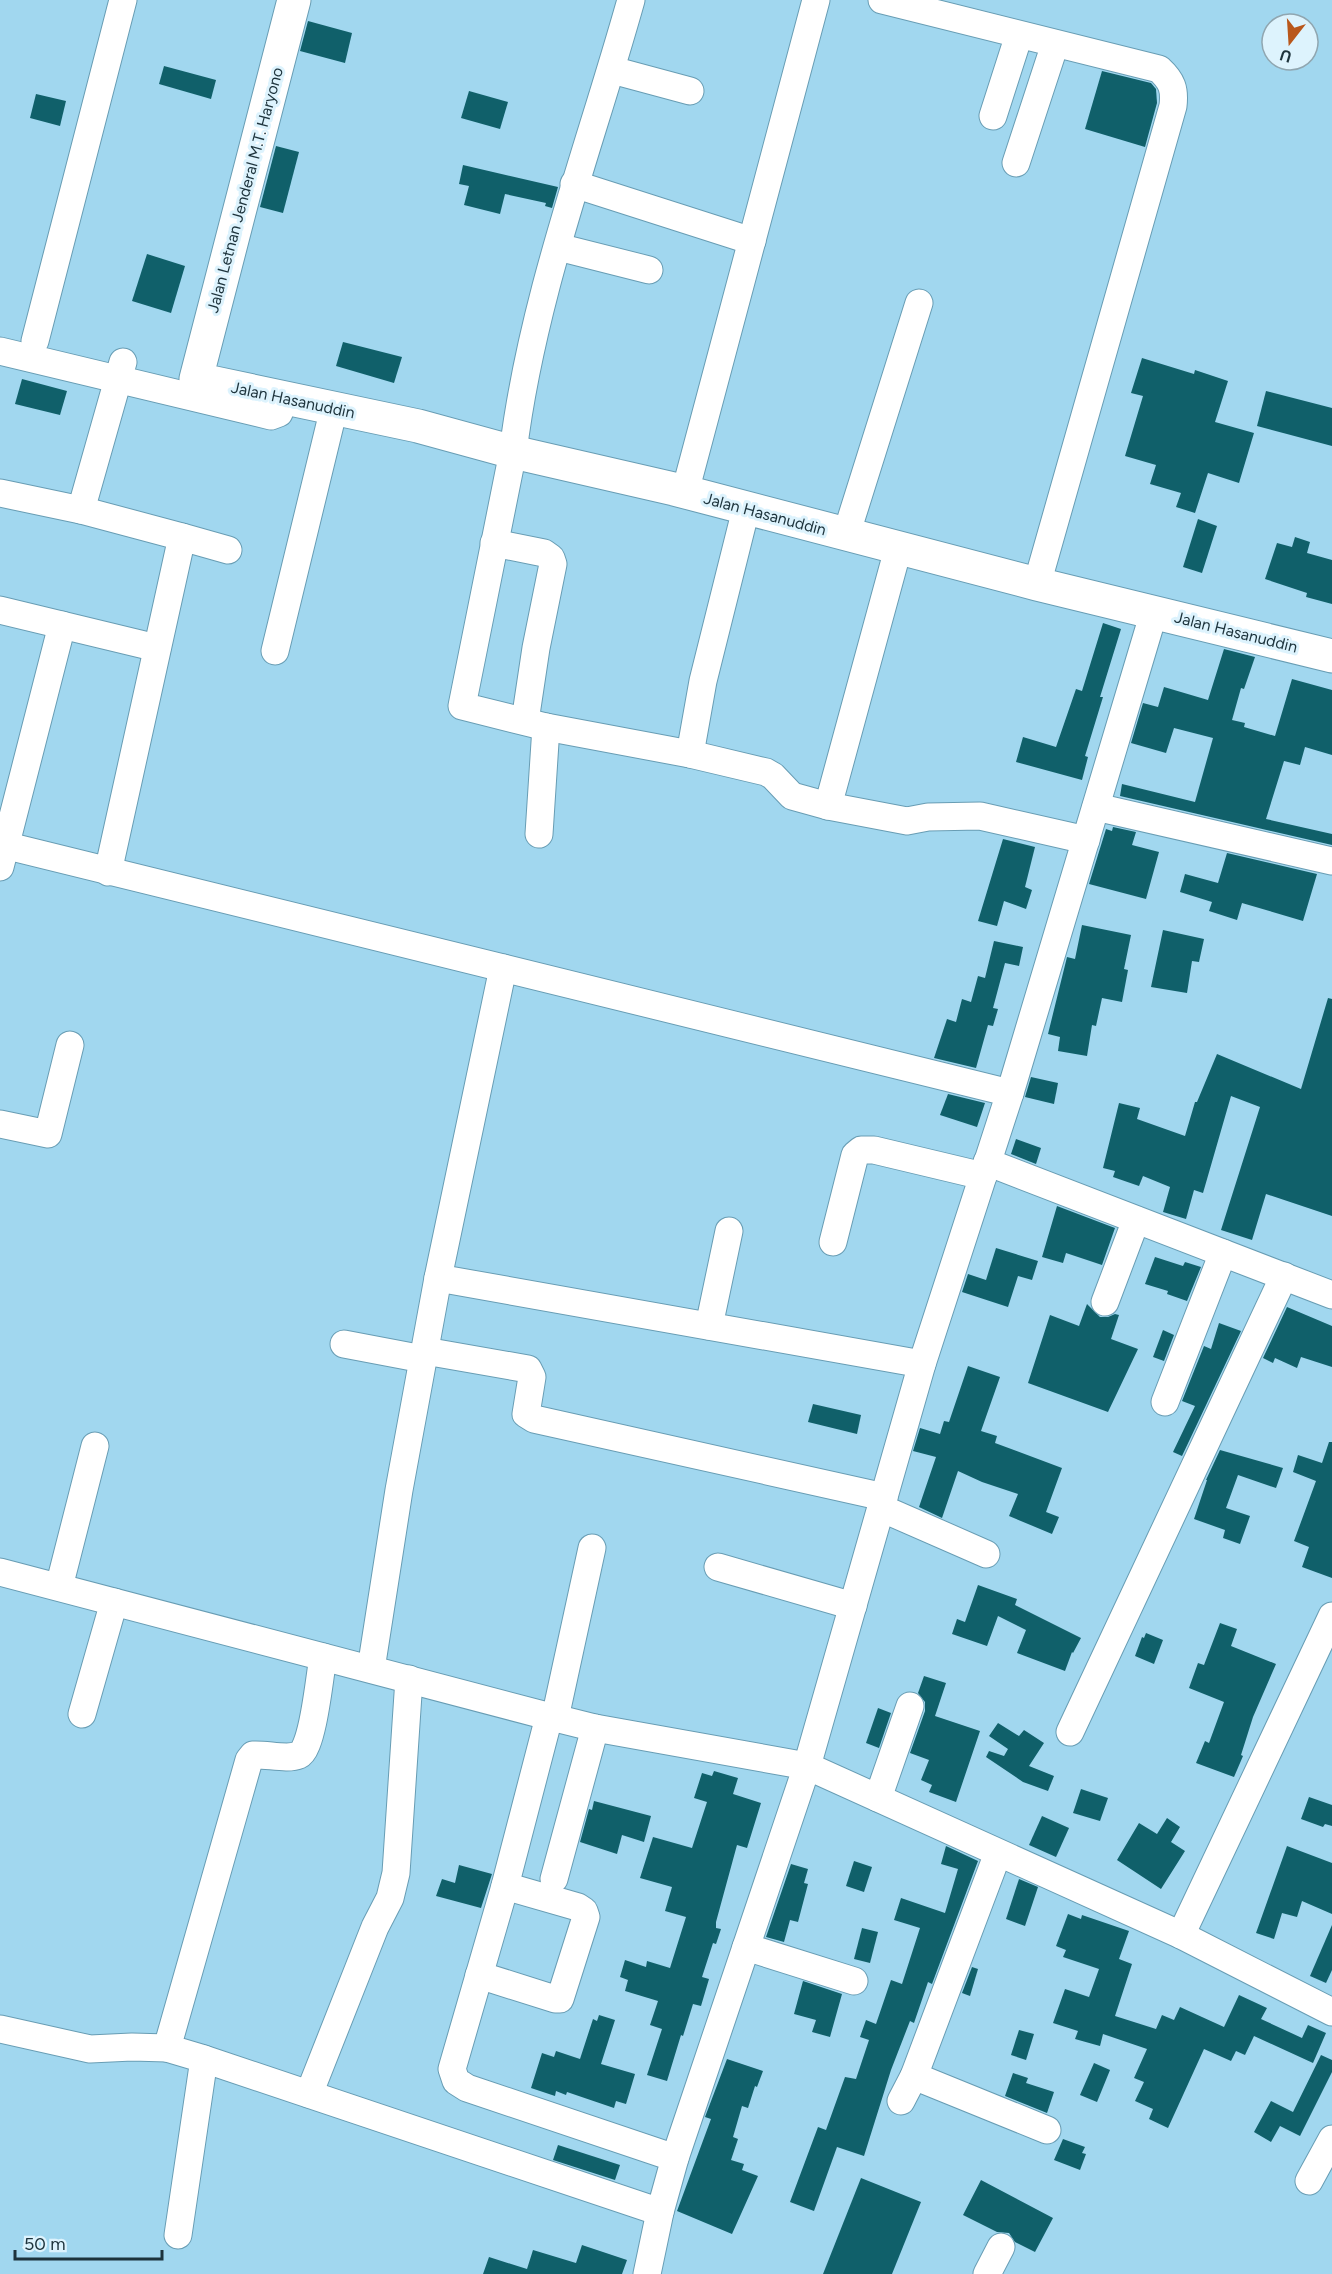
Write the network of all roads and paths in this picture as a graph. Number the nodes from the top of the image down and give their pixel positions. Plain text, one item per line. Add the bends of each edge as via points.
1 (123, 0) edge
2 (294, 0) edge
3 (631, 0) edge
4 (816, 0) edge
5 (895, 2) edge
6 (1019, 35) junction
7 (1055, 44) junction
8 (612, 70) junction
9 (690, 91) dead end
10 (993, 116) dead end
11 (1016, 163) dead end
12 (574, 184) junction
13 (752, 241) junction
14 (558, 247) junction
15 (649, 270) dead end
16 (919, 303) dead end
17 (0, 333) edge
18 (35, 341) junction
19 (0, 351) edge
20 (121, 370) junction
21 (196, 379) junction
22 (285, 398) junction
23 (334, 408) junction
24 (513, 452) junction
25 (685, 492) junction
26 (0, 493) edge
27 (746, 509) junction
28 (81, 510) junction
29 (846, 535) junction
30 (182, 537) junction
31 (494, 543) junction
32 (898, 549) junction
33 (228, 550) dead end
34 (1037, 584) junction
35 (0, 610) edge
36 (1154, 612) junction
37 (62, 625) junction
38 (157, 648) junction
39 (275, 651) dead end
40 (1332, 656) edge
41 (536, 724) junction
42 (690, 754) junction
43 (828, 806) junction
44 (1096, 807) junction
45 (538, 834) dead end
46 (1086, 840) junction
47 (2, 853) edge
48 (1332, 861) edge
49 (108, 872) junction
50 (503, 968) junction
51 (70, 1045) dead end
52 (1010, 1094) junction
53 (0, 1124) edge
54 (985, 1169) junction
55 (1136, 1220) junction
56 (729, 1230) dead end
57 (833, 1242) dead end
58 (1223, 1253) junction
59 (1284, 1276) junction
60 (438, 1278) junction
61 (1332, 1295) edge
62 (1105, 1302) dead end
63 (709, 1326) junction
64 (344, 1344) dead end
65 (424, 1355) junction
66 (922, 1365) junction
67 (1165, 1402) dead end
68 (95, 1446) dead end
69 (883, 1502) junction
70 (592, 1548) dead end
71 (986, 1554) dead end
72 (718, 1567) dead end
73 (0, 1572) edge
74 (58, 1587) junction
75 (114, 1602) junction
76 (853, 1606) junction
77 (1332, 1616) edge
78 (323, 1657) junction
79 (371, 1669) junction
80 (409, 1679) junction
81 (910, 1706) dead end
82 (82, 1714) dead end
83 (552, 1718) junction
84 (594, 1728) junction
85 (1070, 1732) dead end
86 (807, 1766) junction
87 (878, 1798) junction
88 (998, 1852) junction
89 (554, 1879) dead end
90 (505, 1886) junction
91 (1180, 1935) junction
92 (746, 1947) junction
93 (479, 1975) junction
94 (854, 1981) dead end
95 (1332, 2012) edge
96 (0, 2029) edge
97 (167, 2048) junction
98 (204, 2059) junction
99 (914, 2076) junction
100 (309, 2094) junction
101 (901, 2102) dead end
102 (1047, 2130) dead end
103 (1332, 2139) edge
104 (675, 2158) junction
105 (1309, 2181) dead end
106 (660, 2212) junction
107 (178, 2235) dead end
108 (1001, 2247) dead end
109 (647, 2274) edge
110 (987, 2274) edge

1 - 18 street
2 - 21 main road, Jalan Letnan Jenderal M.T. Haryono
3 - 8 street
4 - 13 street
5 - 6 street
6 - 7 street
6 - 10 street
7 - 11 street
7 - 34 street via 1159,69 1175,92
8 - 9 street
8 - 12 street
12 - 13 street
12 - 14 street
13 - 25 street
14 - 15 street
14 - 24 street via 531,347
16 - 29 street
17 - 18 street
18 - 20 street
19 - 20 street
20 - 21 street
20 - 22 street via 271,416 279,413
20 - 28 street
21 - 22 main road, Jalan Hasanuddin
22 - 23 main road, Jalan Hasanuddin
23 - 24 main road, Jalan Hasanuddin
23 - 39 street
24 - 25 main road, Jalan Hasanuddin
24 - 31 street
25 - 27 main road, Jalan Hasanuddin
26 - 28 street
27 - 29 main road, Jalan Hasanuddin
27 - 42 street via 703,681
28 - 30 street
29 - 32 main road, Jalan Hasanuddin
30 - 33 street
30 - 38 street
31 - 41 street via 544,553 553,564 536,648
31 - 41 street via 461,704
32 - 34 main road, Jalan Hasanuddin
32 - 43 street
34 - 36 main road, Jalan Hasanuddin
35 - 37 street
36 - 40 main road, Jalan Hasanuddin
36 - 44 street
37 - 38 street
37 - 47 street
38 - 49 street
41 - 42 street
41 - 45 street
42 - 43 street via 766,772 792,796
43 - 46 street via 907,821 980,816
44 - 46 street
44 - 48 street
46 - 52 street
47 - 49 street
49 - 50 street
50 - 52 street
50 - 60 street
51 - 53 street via 48,1134
52 - 54 street
54 - 55 street
54 - 57 street via 861,1150 855,1155
54 - 66 street
55 - 58 street
55 - 62 street
56 - 63 street
58 - 59 street
58 - 67 street
59 - 61 street
59 - 85 street
60 - 63 street
60 - 65 street
63 - 66 street
64 - 65 street
65 - 69 street via 528,1369 532,1377 526,1414 534,1419
65 - 79 street
66 - 69 street
68 - 74 street
69 - 71 street
69 - 76 street
70 - 83 street
72 - 76 street
73 - 74 street
74 - 75 street
75 - 78 street
75 - 82 street
76 - 86 street
77 - 91 street
78 - 79 street
78 - 97 street via 305,1750 292,1756 253,1755 249,1760
79 - 80 street
80 - 83 street
80 - 100 street via 396,1873 390,1898
81 - 87 street
83 - 84 street
83 - 90 street
84 - 86 street
84 - 89 street
86 - 87 street
86 - 92 street
87 - 88 street
88 - 91 street
88 - 99 street
90 - 93 street
90 - 93 street via 579,1907 586,1917 560,1999
91 - 95 street
92 - 94 street
92 - 104 street
93 - 104 street via 452,2069 456,2081
96 - 97 street via 90,2049
97 - 98 street
98 - 100 street
98 - 107 street
99 - 101 street
99 - 102 street
100 - 106 street
103 - 105 street
104 - 106 street
106 - 109 street
108 - 110 street

